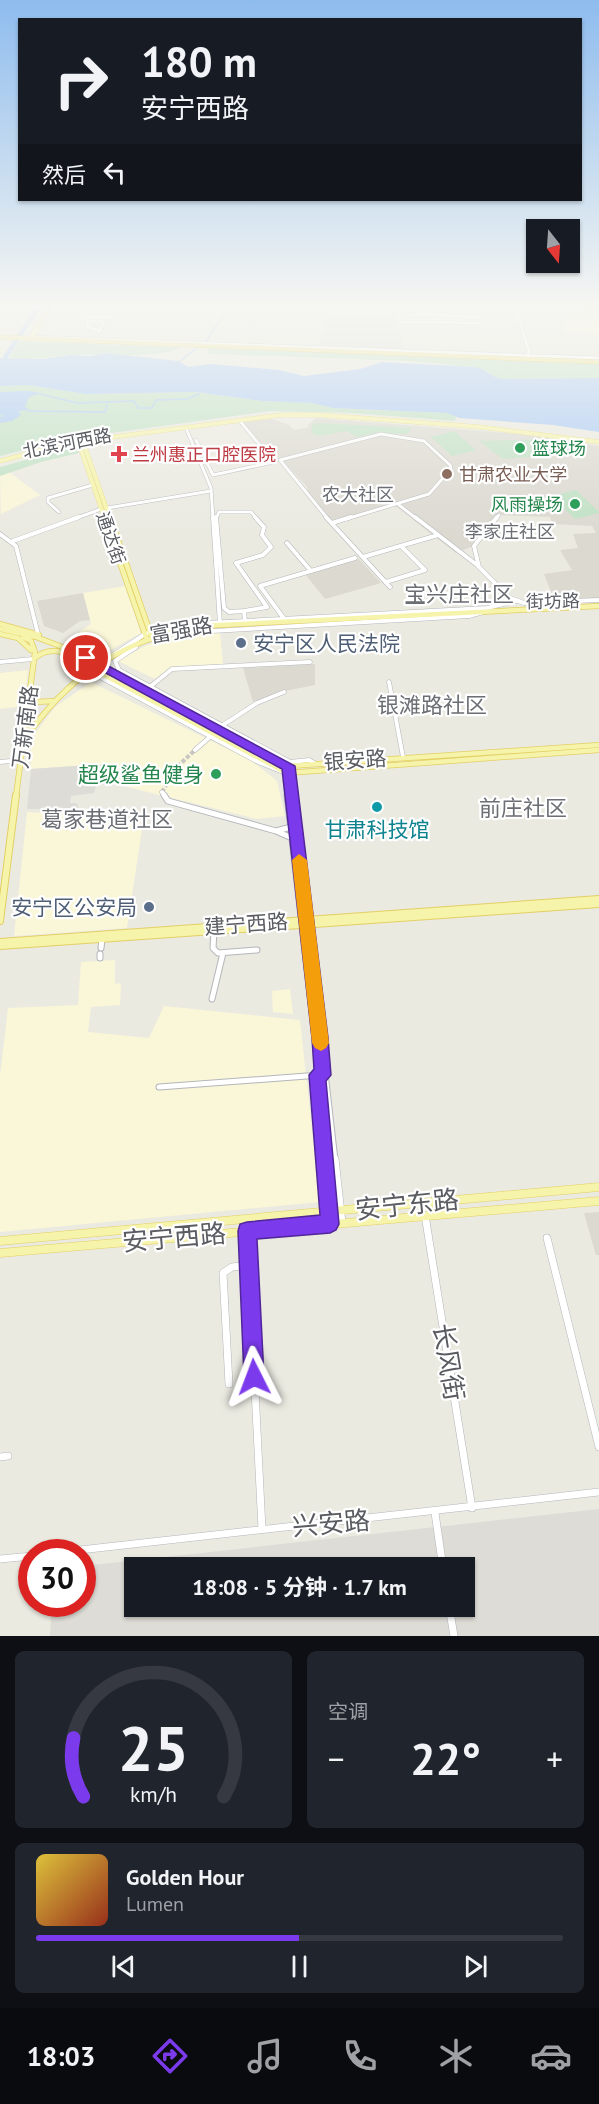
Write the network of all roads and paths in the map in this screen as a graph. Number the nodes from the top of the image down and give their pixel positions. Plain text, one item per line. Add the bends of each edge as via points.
1 (239, 420) dead end
2 (186, 428) dead end
3 (80, 440) junction
4 (196, 440) dead end
5 (599, 440) edge
6 (0, 460) edge
7 (93, 485) junction
8 (211, 490) junction
9 (399, 505) junction
10 (104, 509) junction
11 (59, 512) dead end
12 (499, 515) dead end
13 (332, 523) junction
14 (0, 534) edge
15 (438, 535) junction
16 (13, 541) junction
17 (287, 543) dead end
18 (401, 546) junction
19 (363, 557) junction
20 (355, 558) dead end
21 (479, 567) junction
22 (310, 572) junction
23 (386, 582) junction
24 (390, 587) dead end
25 (599, 600) edge
26 (516, 601) junction
27 (599, 606) edge
28 (487, 610) junction
29 (244, 611) junction
30 (285, 620) junction
31 (245, 622) junction
32 (0, 624) edge
33 (220, 624) junction
34 (0, 631) edge
35 (38, 634) junction
36 (149, 636) junction
37 (31, 641) joint
38 (56, 643) junction
39 (33, 659) junction
40 (0, 662) edge
41 (310, 662) dead end
42 (100, 664) junction
43 (93, 669) junction
44 (119, 670) junction
45 (389, 682) dead end
46 (151, 686) junction
47 (284, 692) dead end
48 (29, 694) junction
49 (55, 700) junction
50 (221, 727) junction
51 (211, 736) junction
52 (23, 742) junction
53 (599, 745) edge
54 (195, 750) tunnel mouth
55 (599, 750) edge
56 (403, 757) junction
57 (21, 760) junction
58 (0, 762) edge
59 (289, 767) junction
60 (162, 792) dead end
61 (291, 827) junction
62 (276, 831) junction
63 (292, 838) junction
64 (599, 899) edge
65 (599, 904) edge
66 (0, 921) edge
67 (305, 922) junction
68 (214, 931) junction
69 (102, 939) junction
70 (0, 944) edge
71 (257, 950) dead end
72 (101, 953) dead end
73 (223, 953) junction
74 (212, 999) dead end
75 (320, 1075) junction
76 (159, 1087) dead end
77 (599, 1187) edge
78 (599, 1201) edge
79 (366, 1208) junction
80 (340, 1211) junction
81 (329, 1212) junction
82 (307, 1214) junction
83 (425, 1215) junction
84 (367, 1220) junction
85 (342, 1223) junction
86 (330, 1224) junction
87 (308, 1226) junction
88 (247, 1231) junction
89 (548, 1238) dead end
90 (0, 1241) edge
91 (0, 1253) edge
92 (249, 1265) junction
93 (229, 1384) dead end
94 (599, 1447) edge
95 (599, 1492) edge
96 (472, 1508) junction
97 (435, 1513) junction
98 (262, 1529) junction
99 (96, 1548) edge
100 (18, 1557) edge
101 (441, 1557) edge
102 (0, 1559) edge
103 (451, 1617) edge
104 (454, 1636) edge

1 - 4 street via 274,462 213,476
2 - 8 street
3 - 5 main road, 北滨河西路 via 272,415 451,424
3 - 6 main road, 北滨河西路
3 - 7 main road, 通达街
3 - 10 main road, 通达街
7 - 10 main road, 通达街
7 - 11 street via 48,498
8 - 10 street
8 - 33 street
9 - 13 street
9 - 13 street via 429,495 451,469 424,441 381,434 280,460
9 - 15 street, 街坊路
10 - 16 street
10 - 36 main road, 通达街
12 - 21 street via 474,546
13 - 19 street
14 - 16 street
15 - 18 street
15 - 21 street, 街坊路
16 - 35 street
17 - 22 street
18 - 19 street
18 - 23 street via 425,570
19 - 23 street
20 - 22 street
21 - 26 street, 街坊路
22 - 30 street via 260,586
23 - 24 street
25 - 26 street, 街坊路
26 - 28 street
27 - 28 main road, 富强路
28 - 30 main road, 富强路
28 - 36 street, 富强路 via 469,616
29 - 29 street via 267,607 236,563 263,555 271,547 262,535 264,526 251,512 219,512 216,514 225,608 229,612
29 - 31 street
30 - 31 main road, 富强路
31 - 33 main road, 富强路
32 - 35 main road
33 - 36 main road, 富强路
34 - 37 main road
34 - 38 main road
34 - 39 main road via 25,641
35 - 38 main road
36 - 42 main road, 富强路
36 - 44 street via 115,661
37 - 39 main road, 万新南路
38 - 42 main road
39 - 40 street
39 - 42 main road via 42,650 53,648
39 - 48 main road, 万新南路
41 - 46 street via 172,669
42 - 43 main road
42 - 44 street
42 - 50 main road
43 - 49 main road
43 - 51 street via 102,678
43 - 59 main road
44 - 46 street
45 - 56 street
46 - 50 street
47 - 50 street via 257,703
48 - 49 main road via 37,702
48 - 52 main road, 万新南路
49 - 52 main road
50 - 59 main road
51 - 54 street
51 - 59 street via 274,769
52 - 57 main road, 万新南路
53 - 56 main road, 银安路
55 - 59 main road, 银安路 via 315,769
56 - 59 main road, 银安路
57 - 58 street
57 - 66 main road, 万新南路
59 - 61 street via 285,780
59 - 67 street
60 - 62 street via 168,801
61 - 62 street
61 - 63 street
62 - 63 street
63 - 67 street
64 - 67 main road, 建宁西路
65 - 67 main road, 建宁西路
67 - 68 main road, 建宁西路
67 - 70 main road, 建宁西路
67 - 75 street
68 - 69 main road, 建宁西路
68 - 73 street via 213,948
69 - 70 main road, 建宁西路
69 - 72 street
71 - 73 street
73 - 74 street
75 - 76 street
75 - 80 street
75 - 81 street
77 - 79 main road, 安宁东路
78 - 83 main road, 安宁西路
79 - 80 main road, 安宁东路
79 - 84 main road via 363,1215
80 - 81 main road, 安宁东路
80 - 85 street
81 - 82 main road, 安宁东路
81 - 86 street
82 - 87 main road
82 - 90 main road, 安宁东路
83 - 84 main road, 安宁西路
83 - 96 street, 长风街
84 - 85 main road, 安宁西路
85 - 86 main road, 安宁西路
86 - 87 main road, 安宁西路
87 - 88 main road, 安宁西路
88 - 91 main road, 安宁西路
88 - 92 street
89 - 94 street
92 - 93 street via 222,1273
92 - 98 street
95 - 96 street, 兴安路
96 - 97 street, 兴安路
97 - 98 street, 兴安路
97 - 101 street
98 - 99 street, 兴安路
100 - 102 street
103 - 104 street

